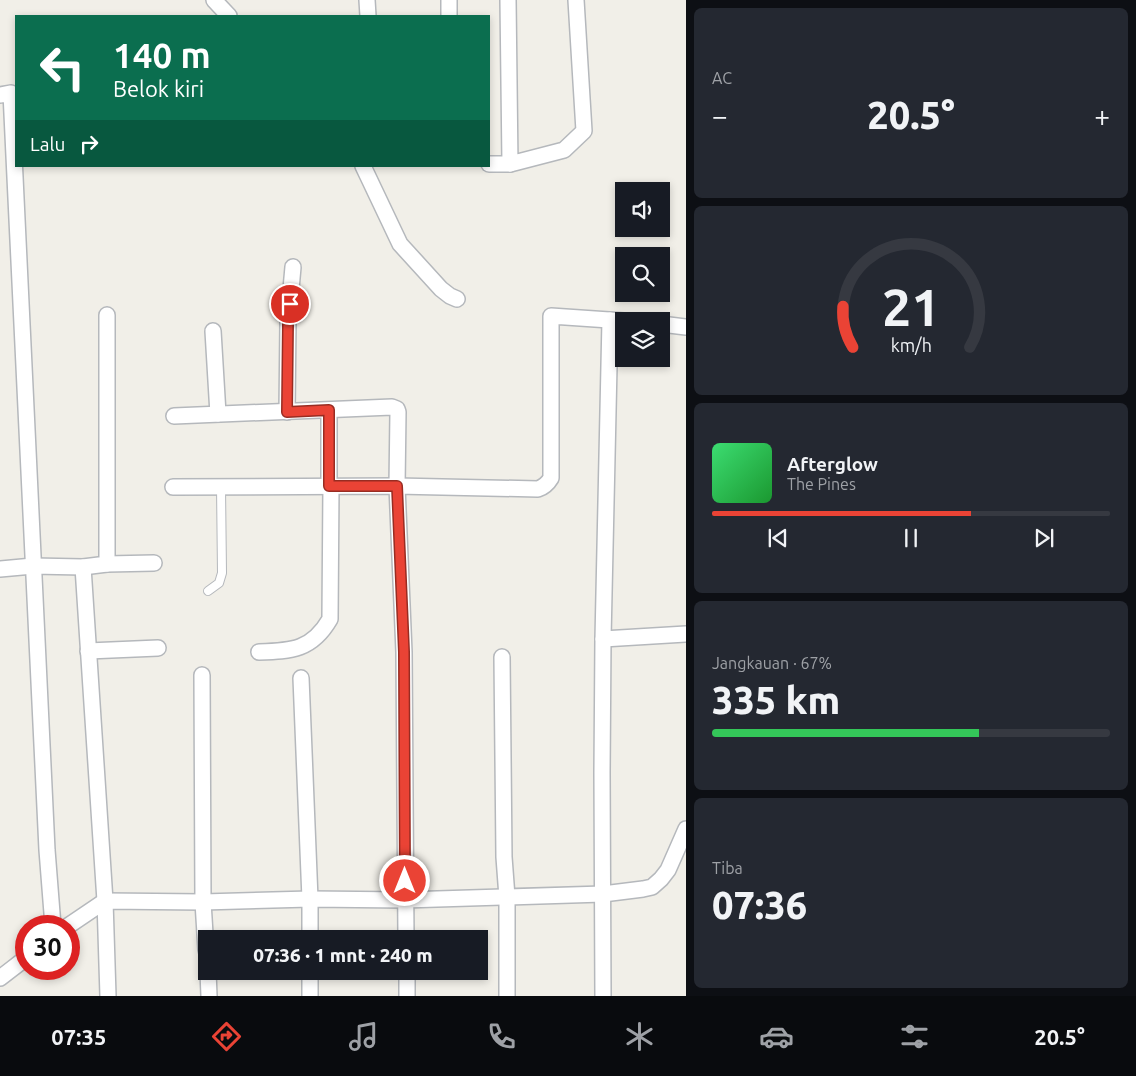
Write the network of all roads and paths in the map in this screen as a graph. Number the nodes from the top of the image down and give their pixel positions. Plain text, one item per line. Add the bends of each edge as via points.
1 (214, 0) edge
2 (367, 0) edge
3 (449, 0) edge
4 (508, 0) edge
5 (576, 0) edge
6 (228, 15) edge
7 (368, 15) edge
8 (449, 15) edge
9 (0, 95) edge
10 (490, 164) edge
11 (510, 164) junction
12 (363, 167) edge
13 (293, 267) dead end
14 (457, 299) dead end
15 (107, 314) dead end
16 (615, 321) edge
17 (670, 325) edge
18 (686, 326) edge
19 (213, 331) dead end
20 (615, 367) edge
21 (329, 410) junction
22 (287, 412) junction
23 (218, 414) junction
24 (174, 416) dead end
25 (173, 486) dead end
26 (221, 486) junction
27 (330, 486) junction
28 (397, 486) junction
29 (154, 563) dead end
30 (107, 564) junction
31 (33, 566) junction
32 (83, 566) junction
33 (0, 569) edge
34 (208, 591) dead end
35 (686, 634) edge
36 (604, 639) junction
37 (158, 648) dead end
38 (88, 651) junction
39 (259, 652) dead end
40 (502, 657) dead end
41 (202, 675) dead end
42 (301, 678) dead end
43 (686, 829) edge
44 (603, 894) junction
45 (507, 897) junction
46 (310, 899) junction
47 (405, 900) junction
48 (105, 901) junction
49 (203, 902) junction
50 (52, 915) edge
51 (80, 918) edge
52 (205, 930) edge
53 (310, 930) edge
54 (406, 930) edge
55 (15, 966) edge
56 (0, 978) edge
57 (208, 980) edge
58 (310, 980) edge
59 (407, 980) edge
60 (108, 996) edge
61 (209, 996) edge
62 (310, 996) edge
63 (408, 996) edge
64 (507, 996) edge
65 (603, 996) edge

1 - 6 street
2 - 7 street
3 - 8 street
4 - 11 street
5 - 11 street via 584,131 564,150
9 - 31 street via 11,93
10 - 11 street
12 - 14 street via 400,244 442,289
13 - 22 street via 288,322
15 - 30 street
16 - 28 street via 551,316 551,478 548,482 538,489
17 - 18 street
19 - 23 street
20 - 36 street
21 - 22 street
21 - 27 street
21 - 28 street via 397,409
22 - 23 street
23 - 24 street
25 - 26 street
26 - 27 street
26 - 34 lane via 222,573 219,583
27 - 28 street
27 - 39 street via 330,619 323,632 302,646
28 - 47 street via 404,652
29 - 30 street
30 - 32 street
31 - 32 street
31 - 33 street
31 - 50 street
32 - 38 street
35 - 36 street
36 - 44 street
37 - 38 street
38 - 48 street
40 - 45 street
41 - 49 street
42 - 46 street
43 - 44 street via 668,870 652,887
44 - 45 street
44 - 65 street
45 - 47 street
45 - 64 street
46 - 47 street
46 - 49 street
46 - 53 street
47 - 54 street
48 - 49 street
48 - 51 street
48 - 60 street
49 - 52 street
55 - 56 street
57 - 61 street
58 - 62 street
59 - 63 street

